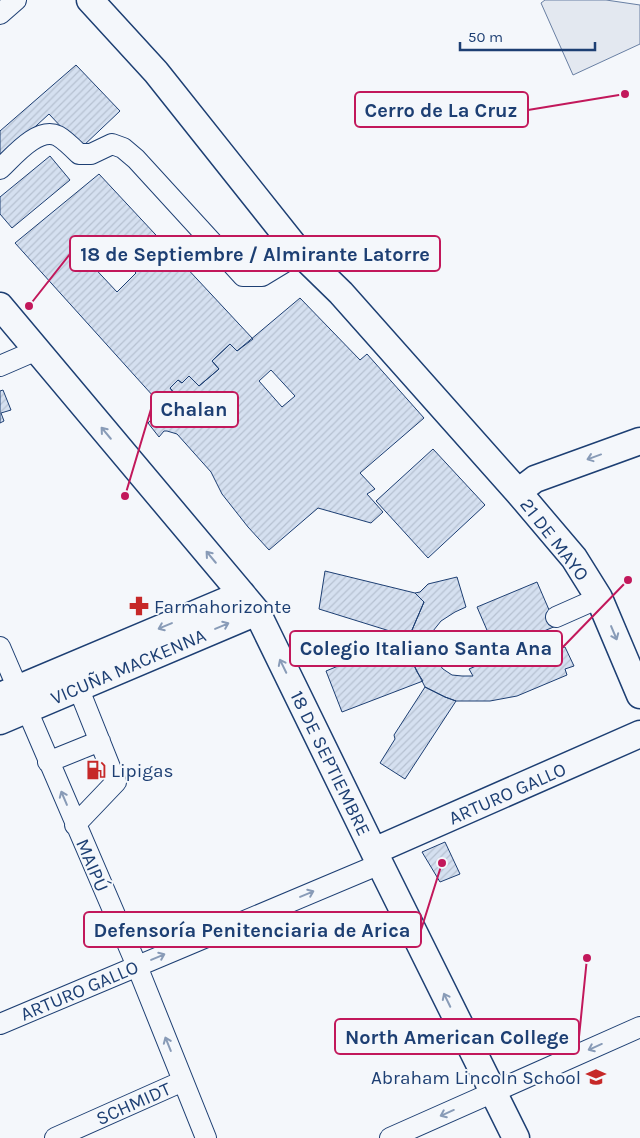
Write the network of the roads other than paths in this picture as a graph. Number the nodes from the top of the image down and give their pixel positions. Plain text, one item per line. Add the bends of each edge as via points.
1 (16, 0) edge
2 (90, 0) edge
3 (0, 14) edge
4 (0, 169) edge
5 (300, 253) junction
6 (0, 306) edge
7 (37, 350) junction
8 (0, 366) edge
9 (640, 441) edge
10 (518, 492) junction
11 (599, 598) junction
12 (249, 603) junction
13 (556, 617) dead end
14 (0, 647) edge
15 (78, 688) junction
16 (640, 695) edge
17 (14, 698) edge
18 (0, 721) edge
19 (640, 734) edge
20 (100, 741) junction
21 (48, 762) junction
22 (75, 825) junction
23 (377, 858) junction
24 (137, 966) junction
25 (0, 1024) edge
26 (640, 1027) edge
27 (183, 1081) junction
28 (493, 1092) junction
29 (54, 1138) edge
30 (206, 1138) edge
31 (390, 1138) edge
32 (516, 1138) edge

1 - 3 street
2 - 5 main road, 21 DE MAYO via 156,72
4 - 5 street via 31,141 46,134 58,136 79,154 90,154 112,144 136,159 243,276 262,276
5 - 10 main road, 21 DE MAYO via 341,294
6 - 7 main road, 18 DE SEPTIEMBRE
7 - 8 street
12 -> 7 main road, 18 DE SEPTIEMBRE
9 -> 10 main road via 535,479
10 - 11 main road, 21 DE MAYO via 574,558
11 - 13 street
11 -> 16 main road, 21 DE MAYO
15 -> 12 main road, VICUÑA MACKENNA
12 -> 17 main road, VICUÑA MACKENNA
23 -> 12 main road, 18 DE SEPTIEMBRE
14 - 17 street, MAIPÚ
15 - 17 main road, VICUÑA MACKENNA
15 - 20 street
17 - 18 main road, VICUÑA MACKENNA
17 - 21 street, MAIPÚ
19 - 23 main road, ARTURO GALLO
20 - 21 street
20 - 22 street via 116,782
22 -> 21 street, MAIPÚ
22 - 24 street, MAIPÚ
24 -> 23 street, ARTURO GALLO
28 -> 23 main road, 18 DE SEPTIEMBRE
24 - 25 street, ARTURO GALLO
27 -> 24 street, MAIPÚ
26 -> 28 street
27 - 29 street, SCHMIDT
27 - 30 street, MAIPÚ
28 -> 31 street
28 - 32 main road, 18 DE SEPTIEMBRE

